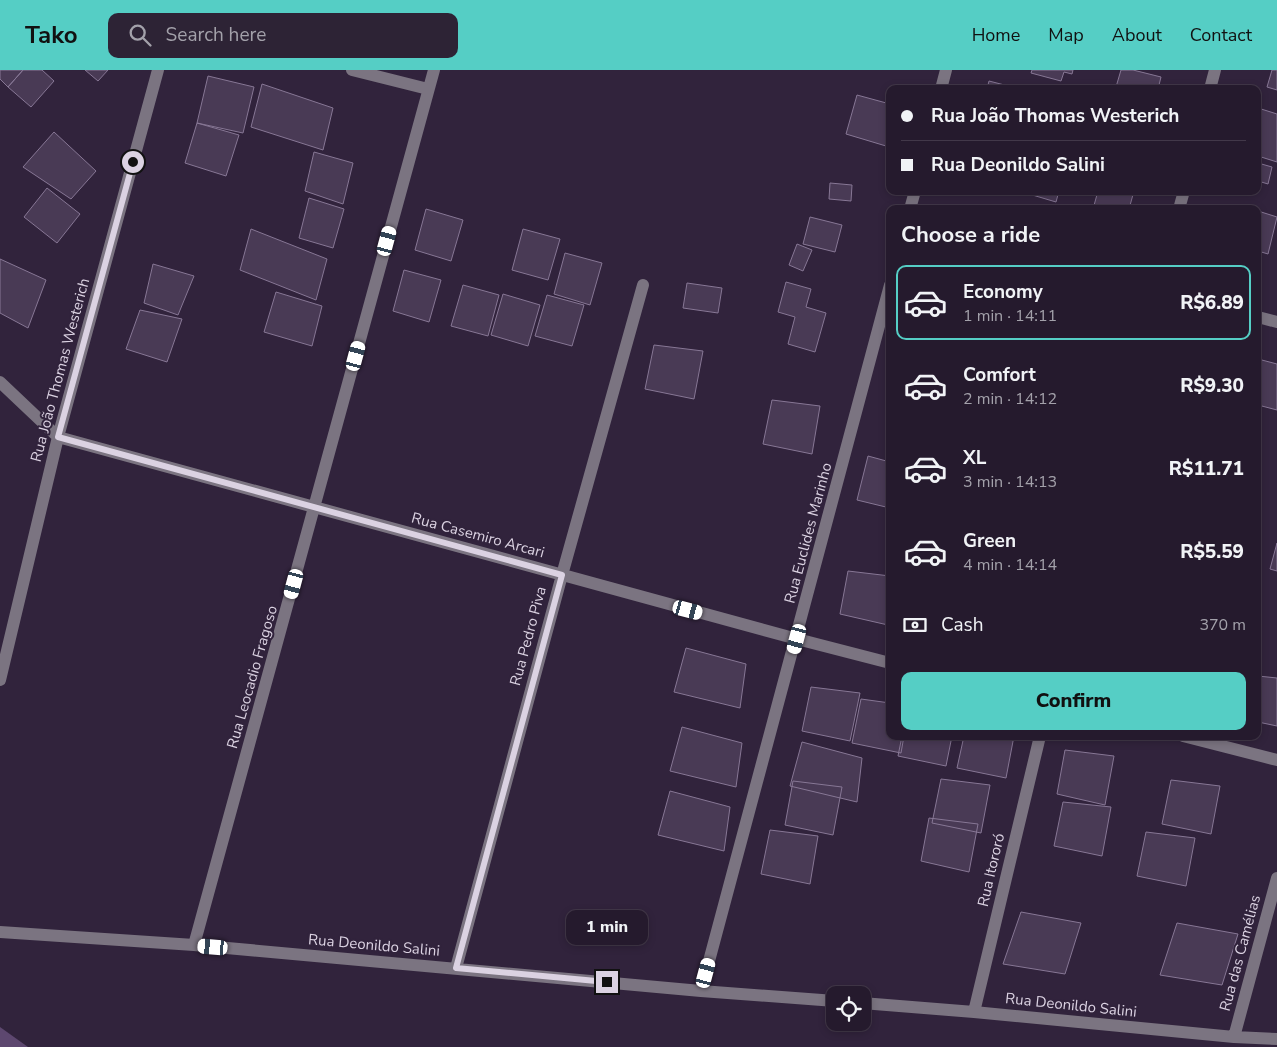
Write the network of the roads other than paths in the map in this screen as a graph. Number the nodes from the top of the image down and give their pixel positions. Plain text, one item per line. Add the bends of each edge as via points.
1 (158, 70) edge
2 (352, 70) edge
3 (434, 70) edge
4 (946, 70) edge
5 (1215, 70) edge
6 (942, 85) edge
7 (1211, 85) edge
8 (428, 89) junction
9 (643, 285) dead end
10 (886, 300) edge
11 (1261, 317) edge
12 (1277, 322) edge
13 (0, 382) edge
14 (58, 437) junction
15 (315, 508) junction
16 (562, 575) junction
17 (797, 639) junction
18 (886, 661) edge
19 (0, 680) edge
20 (1039, 740) edge
21 (1199, 740) edge
22 (1277, 760) edge
23 (1277, 878) edge
24 (0, 932) edge
25 (194, 945) junction
26 (456, 968) junction
27 (701, 991) junction
28 (826, 1000) edge
29 (871, 1004) edge
30 (974, 1012) junction
31 (1234, 1037) junction
32 (1277, 1039) edge

1 - 14 street, Rua João Thomas Westerich
2 - 8 street
3 - 8 street, Rua Leocadio Fragoso
4 - 6 street
5 - 7 street
8 - 15 street, Rua Leocadio Fragoso
9 - 16 street, Rua Pedro Piva
10 - 17 street, Rua Euclides Marinho
11 - 12 street
13 - 14 street
14 - 15 street, Rua Casemiro Arcari
14 - 19 street, Rua João Thomas Westerich
15 - 16 street, Rua Casemiro Arcari
15 - 25 street, Rua Leocadio Fragoso
16 - 17 street, Rua Casemiro Arcari
16 - 26 street, Rua Pedro Piva
17 - 18 street, Rua Casemiro Arcari
17 - 27 street, Rua Euclides Marinho
20 - 30 street, Rua Itororó
21 - 22 street
23 - 31 street, Rua das Camélias
24 - 25 street, Rua Deonildo Salini
25 - 26 street, Rua Deonildo Salini
26 - 27 street, Rua Deonildo Salini
27 - 28 street, Rua Deonildo Salini
29 - 30 street, Rua Deonildo Salini
30 - 31 street, Rua Deonildo Salini
31 - 32 street, Rua Deonildo Salini

